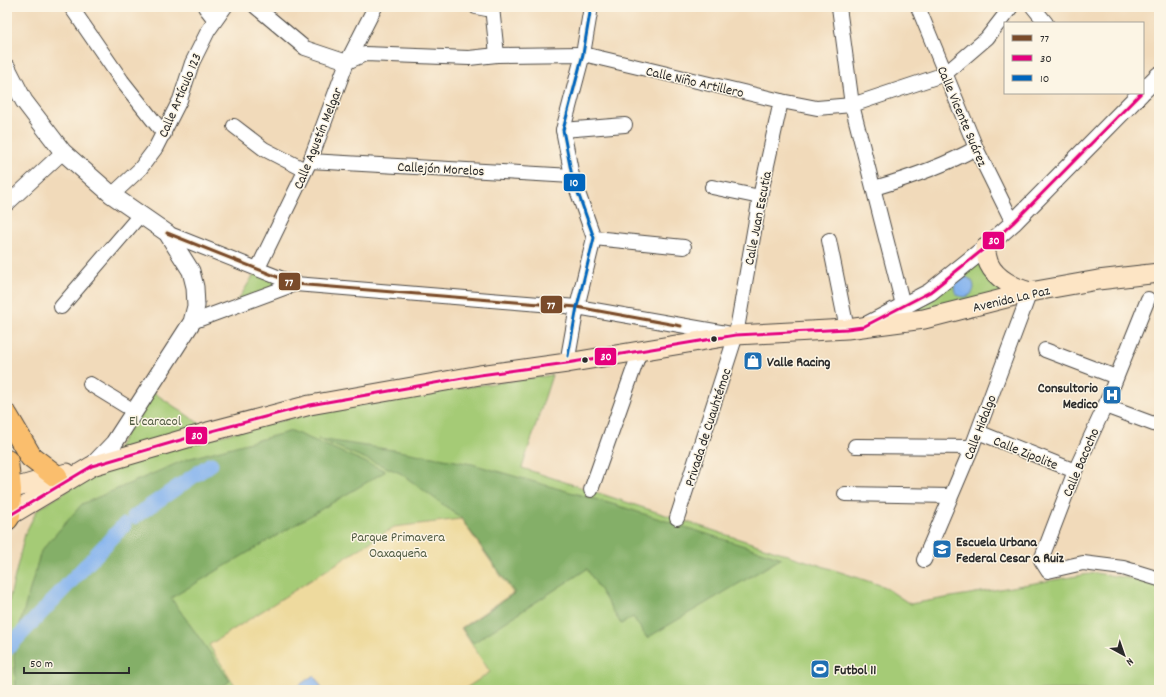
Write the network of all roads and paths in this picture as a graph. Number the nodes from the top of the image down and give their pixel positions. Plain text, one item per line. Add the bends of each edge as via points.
1 (71, 7) edge
2 (205, 7) edge
3 (225, 7) edge
4 (256, 7) edge
5 (375, 7) edge
6 (476, 7) edge
7 (591, 7) edge
8 (839, 7) edge
9 (918, 7) edge
10 (1011, 7) edge
11 (1033, 7) edge
12 (492, 8) edge
13 (215, 20) junction
14 (1045, 22) edge
15 (583, 54) junction
16 (497, 55) junction
17 (347, 62) junction
18 (7, 68) edge
19 (945, 74) junction
20 (1159, 75) edge
21 (1144, 90) edge
22 (1140, 94) edge
23 (781, 101) junction
24 (852, 105) junction
25 (625, 125) dead end
26 (234, 126) dead end
27 (563, 130) junction
28 (164, 134) junction
29 (976, 148) junction
30 (63, 152) junction
31 (307, 165) junction
32 (572, 176) junction
33 (712, 187) dead end
34 (874, 188) junction
35 (112, 195) junction
36 (760, 197) junction
37 (7, 204) edge
38 (140, 215) junction
39 (1013, 223) junction
40 (167, 233) junction
41 (594, 238) junction
42 (829, 240) dead end
43 (684, 247) dead end
44 (984, 248) junction
45 (258, 268) junction
46 (1159, 273) edge
47 (295, 284) junction
48 (1030, 292) junction
49 (1148, 299) dead end
50 (904, 305) junction
51 (61, 306) dead end
52 (576, 307) junction
53 (192, 322) junction
54 (855, 328) junction
55 (736, 335) junction
56 (1044, 350) dead end
57 (640, 351) junction
58 (567, 363) junction
59 (1116, 376) junction
60 (90, 384) dead end
61 (1105, 406) junction
62 (134, 411) junction
63 (7, 416) edge
64 (1159, 426) edge
65 (978, 432) junction
66 (855, 446) dead end
67 (972, 447) junction
68 (7, 461) edge
69 (92, 466) junction
70 (1075, 471) junction
71 (56, 476) junction
72 (9, 490) edge
73 (591, 490) dead end
74 (845, 494) dead end
75 (950, 496) junction
76 (8, 517) edge
77 (677, 518) dead end
78 (924, 560) dead end
79 (1159, 578) edge

1 - 28 street via 122,81
2 - 13 street
3 - 13 street, Calle Artículo 123
4 - 17 street via 305,48
5 - 17 street, Calle Agustín Melgar
6 - 12 street
7 - 15 street
8 - 24 street
9 - 19 street, Calle Vicente Suárez
10 - 19 street, Calle Niño Artillero via 987,38
11 - 14 street
12 - 16 street
13 - 28 street, Calle Artículo 123 via 192,63 180,100
15 - 16 street, Calle Niño Artillero
15 - 23 street, Calle Niño Artillero
15 - 27 street
16 - 17 street, Calle Niño Artillero via 469,58 365,54
17 - 31 street, Calle Agustín Melgar
18 - 30 street via 24,101
19 - 24 street, Calle Niño Artillero
19 - 29 street, Calle Vicente Suárez
20 - 21 street
22 - 39 street
23 - 24 street, Calle Niño Artillero via 817,108
23 - 36 street, Calle Juan Escutia
24 - 34 street
25 - 27 street
26 - 31 street via 264,149
27 - 32 street
28 - 35 street, Calle Artículo 123 via 140,169
29 - 34 street via 963,156 908,178
29 - 39 street, Calle Vicente Suárez
30 - 35 street
30 - 37 street
31 - 32 street, Callejón Morelos
31 - 45 street, Calle Agustín Melgar
32 - 41 street
33 - 36 street
34 - 50 street
35 - 38 street
36 - 55 street, Calle Juan Escutia
38 - 40 street
38 - 51 street
39 - 44 street
40 - 45 street
40 - 53 street via 191,271 196,306
41 - 43 street
41 - 52 street
42 - 54 street
44 - 48 main road via 989,264 999,276 1017,289
44 - 50 street via 930,292
45 - 47 street
46 - 48 main road, Avenida La Paz
47 - 52 street
47 - 53 street
48 - 54 main road, Avenida La Paz via 924,318
48 - 65 street, Calle Hidalgo
49 - 59 street, Calle Bacocho
50 - 54 street
52 - 55 street
52 - 58 street
53 - 62 street
54 - 55 main road, Avenida La Paz
55 - 57 main road, Avenida La Paz
55 - 77 street, Privada de Cuauhtémoc
56 - 59 street
57 - 58 main road, Avenida La Paz
57 - 73 street
58 - 69 main road, Avenida La Paz via 480,375 310,406
59 - 61 street, Calle Bacocho
60 - 62 street
61 - 64 street
61 - 70 street, Calle Bacocho
62 - 69 street via 114,444
63 - 71 main road via 31,457
65 - 67 street, Calle Hidalgo
65 - 70 street, Calle Zipolite
66 - 67 street
67 - 75 street, Calle Hidalgo
68 - 72 main road
69 - 71 main road
69 - 76 main road
70 - 79 street, Calle Bacocho via 1041,560 1048,571 1083,563 1123,568
71 - 72 main road
72 - 76 main road
74 - 75 street
75 - 78 street, Calle Hidalgo

